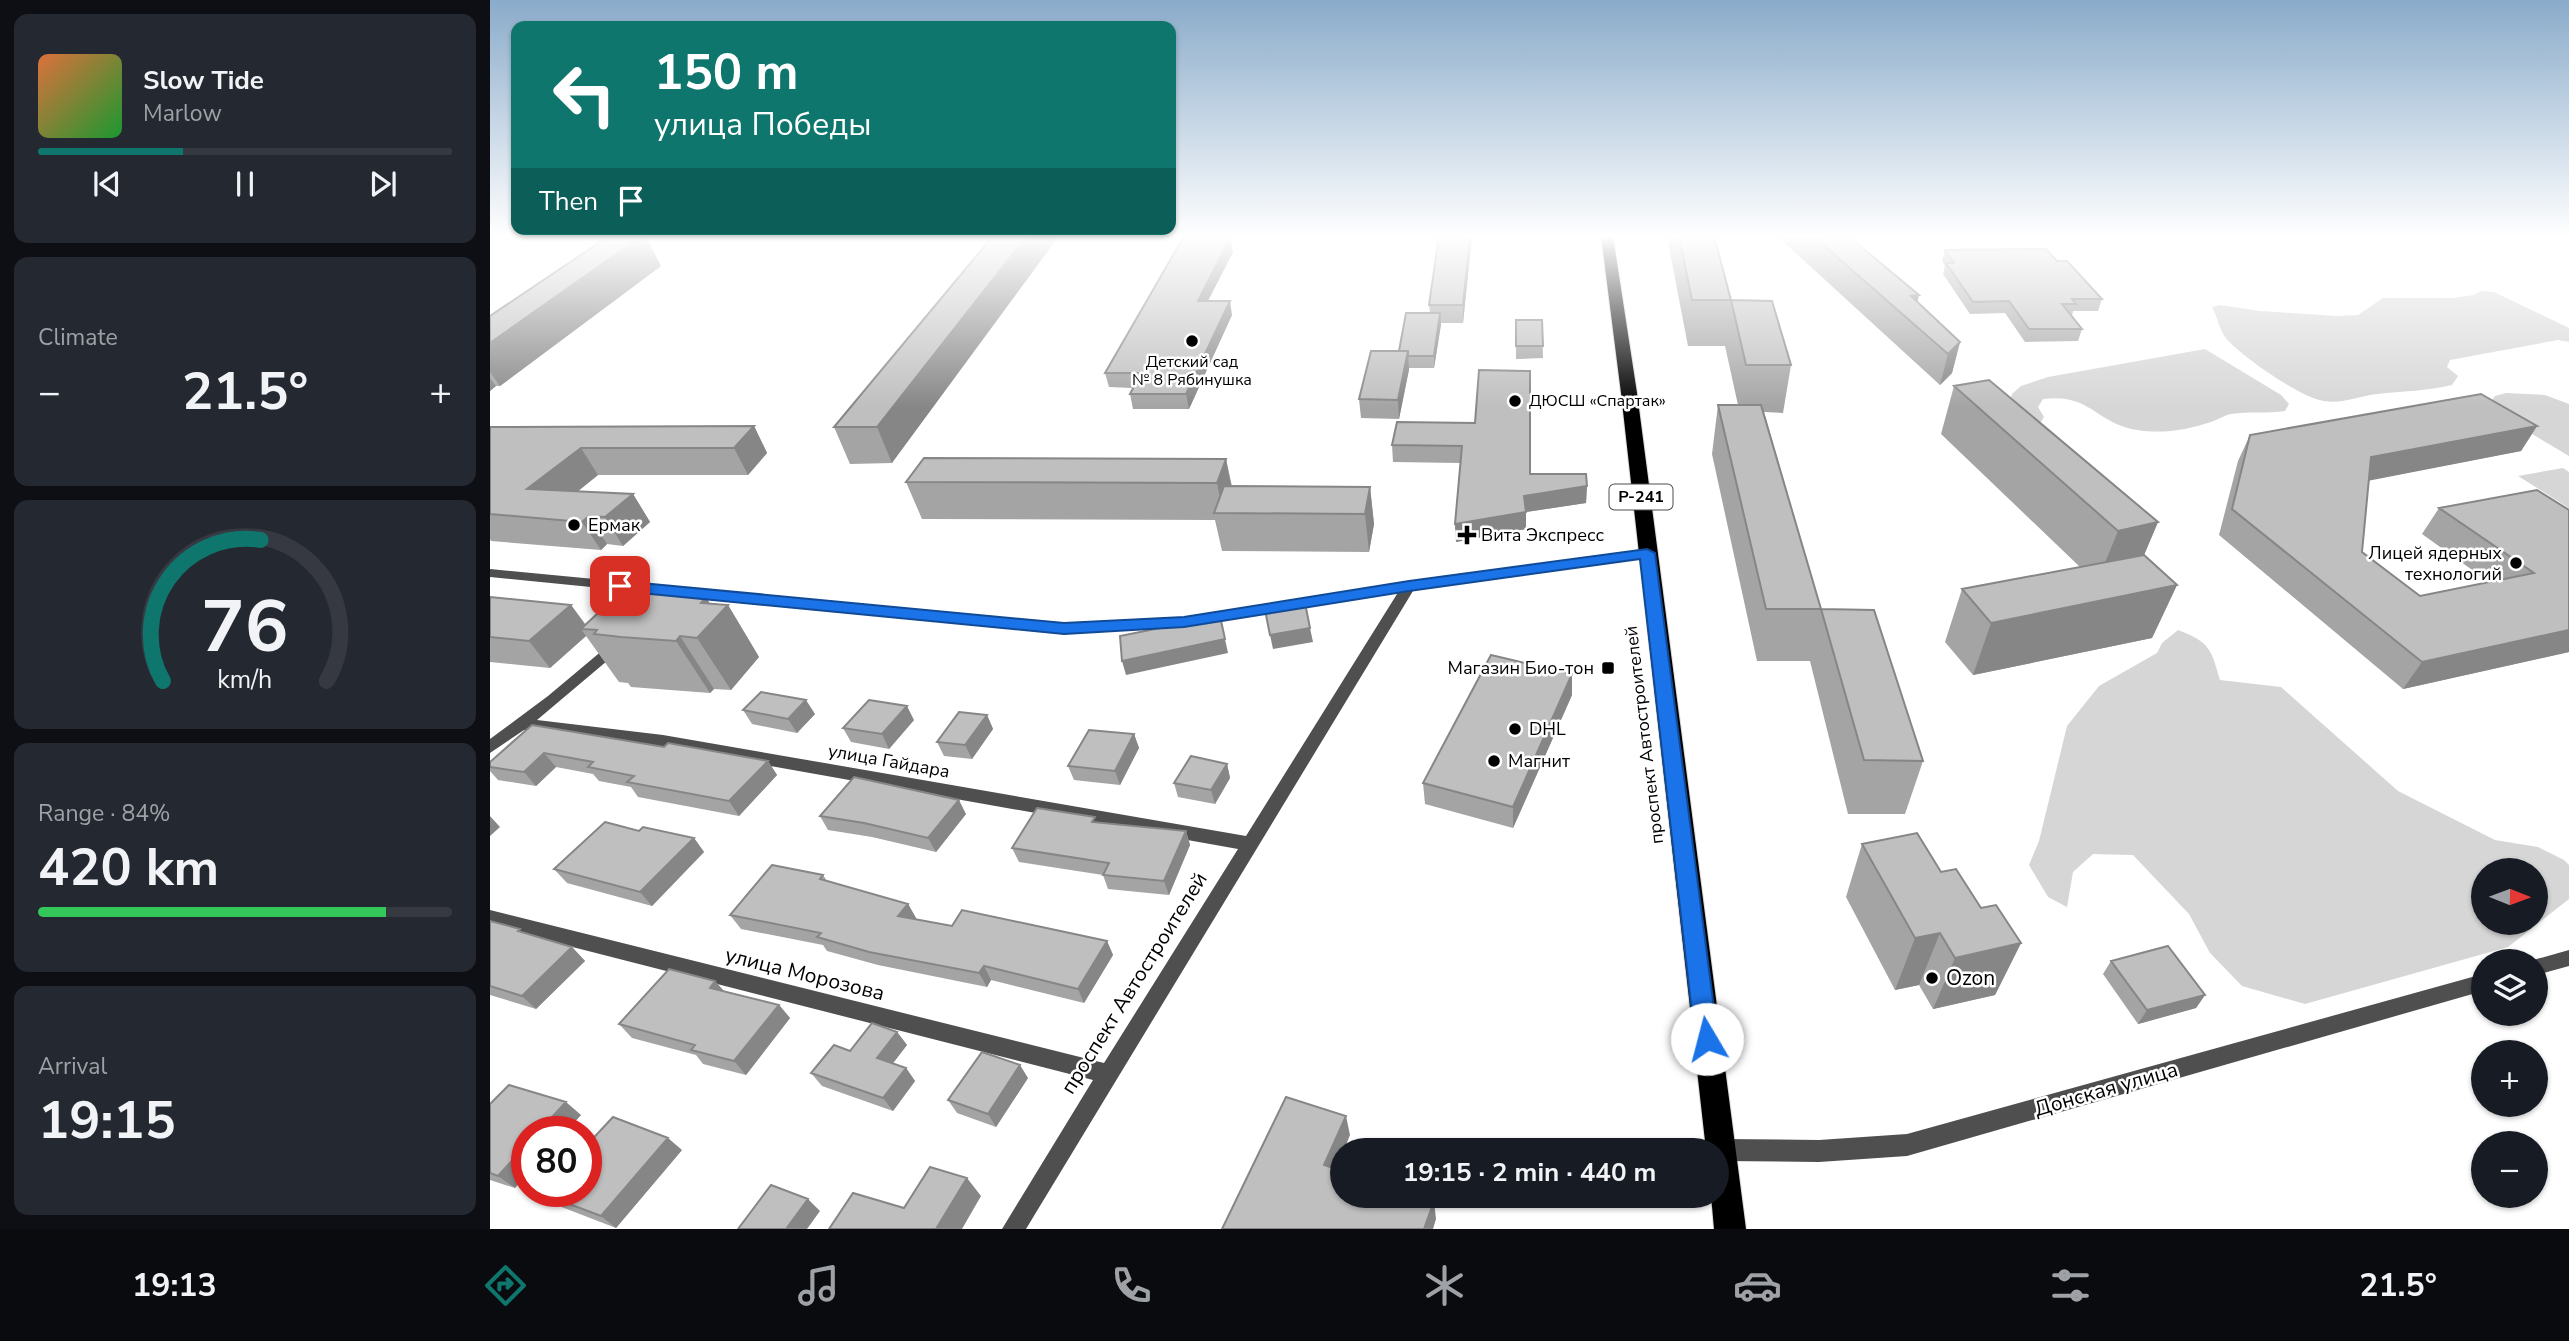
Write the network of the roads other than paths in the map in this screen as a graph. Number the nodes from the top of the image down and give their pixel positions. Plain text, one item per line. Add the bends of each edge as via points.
1 (1614, 293) edge
2 (1647, 553) junction
3 (490, 573) edge
4 (1409, 586) junction
5 (672, 592) junction
6 (658, 606) edge
7 (630, 633) edge
8 (521, 724) junction
9 (490, 747) edge
10 (1250, 844) junction
11 (490, 918) edge
12 (2569, 958) edge
13 (2548, 964) edge
14 (2471, 985) edge
15 (1108, 1074) junction
16 (1719, 1138) edge
17 (1729, 1150) edge
18 (1728, 1208) edge
19 (1013, 1229) edge
20 (1730, 1229) edge

1 - 2 highway, проспект Автостроителей / Р-241
2 - 4 street
2 - 16 highway, проспект Автостроителей / Р-241
3 - 5 street
4 - 5 street via 1184,622 1064,629
4 - 10 street, проспект Автостроителей
5 - 6 street
7 - 8 street
8 - 9 street
8 - 10 street, улица Гайдара via 663,741
10 - 15 street, проспект Автостроителей
11 - 15 street, улица Морозова
12 - 13 street
14 - 17 street, Донская улица via 1907,1145
15 - 19 street, проспект Автостроителей
18 - 20 highway, проспект Автостроителей / Р-241

